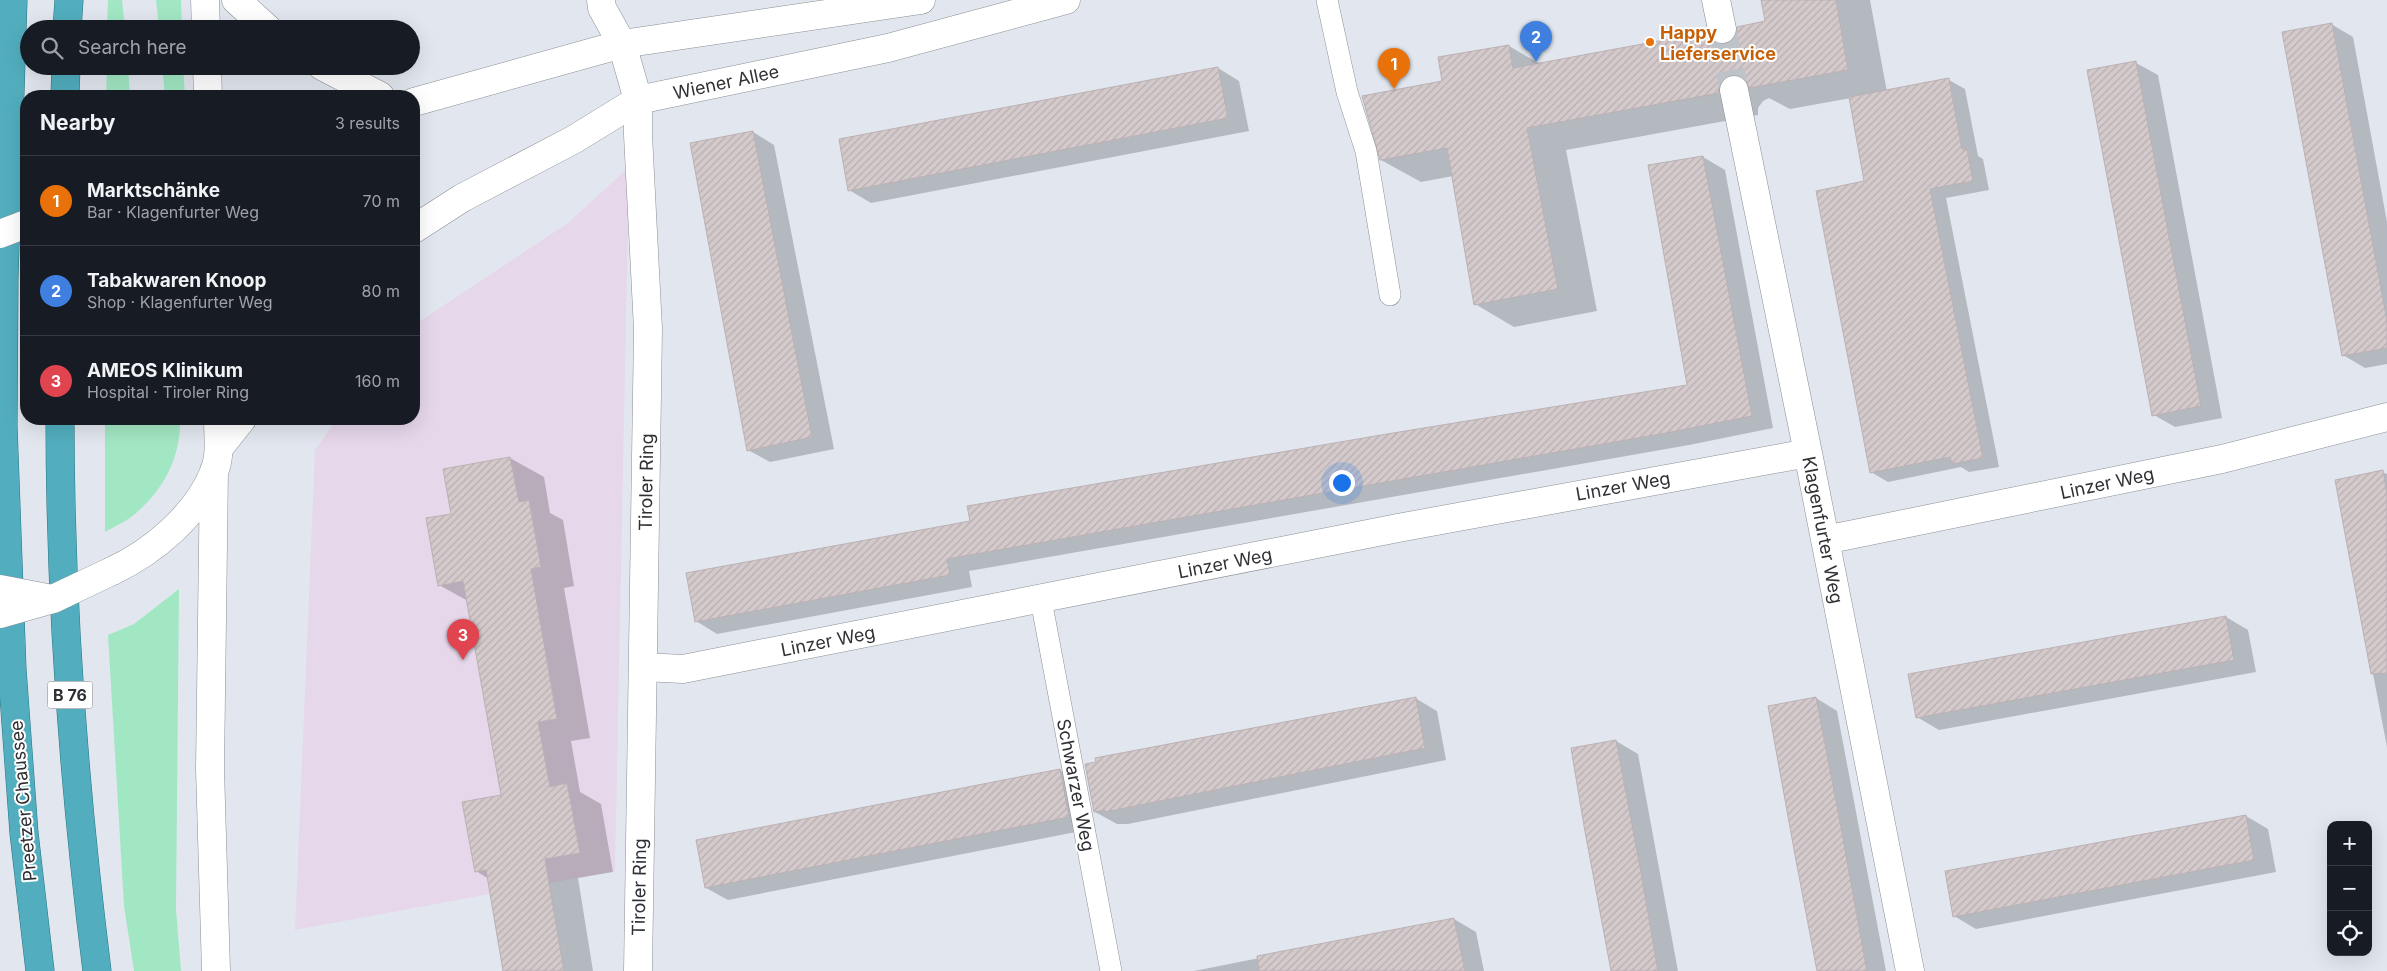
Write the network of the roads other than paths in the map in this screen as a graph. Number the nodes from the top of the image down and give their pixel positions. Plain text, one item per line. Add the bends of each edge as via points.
1 (13, 0) edge
2 (69, 0) edge
3 (205, 0) edge
4 (236, 0) edge
5 (601, 0) edge
6 (921, 0) edge
7 (1066, 0) edge
8 (1327, 0) edge
9 (1716, 0) edge
10 (68, 20) edge
11 (206, 20) edge
12 (258, 20) edge
13 (1722, 29) tunnel mouth
14 (622, 44) junction
15 (66, 75) edge
16 (207, 75) edge
17 (339, 75) edge
18 (65, 90) edge
19 (208, 90) edge
20 (368, 90) edge
21 (1734, 90) tunnel mouth
22 (420, 100) edge
23 (638, 100) junction
24 (20, 226) edge
25 (420, 226) edge
26 (0, 234) edge
27 (1390, 295) dead end
28 (2387, 417) edge
29 (60, 425) edge
30 (218, 425) edge
31 (238, 425) edge
32 (1808, 453) junction
33 (216, 460) junction
34 (1825, 540) junction
35 (0, 589) edge
36 (53, 599) junction
37 (1041, 600) junction
38 (0, 614) edge
39 (643, 667) junction
40 (40, 971) edge
41 (97, 971) edge
42 (216, 971) edge
43 (638, 971) edge
44 (1111, 971) edge
45 (1910, 971) edge

1 - 40 highway, Preetzer Chaussee via 4,278 3,435 12,669 24,833
2 - 10 highway
3 - 11 street
4 - 12 street
5 - 14 street, Tiroler Ring via 602,8
6 - 14 street
7 - 23 street, Wiener Allee via 888,48
8 - 27 lane via 1347,92 1366,151
9 - 13 street
14 - 22 street
14 - 23 street, Tiroler Ring
15 - 18 highway
16 - 19 street
17 - 20 street
21 - 32 street, Klagenfurter Weg
23 - 25 street, Wiener Allee via 573,140 462,198
23 - 39 street, Tiroler Ring via 648,329
24 - 26 street, bridge
28 - 34 street, Linzer Weg via 2222,459
29 - 41 highway, B 76 via 68,668 77,792
30 - 33 street
31 - 33 street
32 - 34 street, Klagenfurter Weg
32 - 37 street, Linzer Weg via 1398,528
33 - 36 street, bridge via 198,499 179,523 130,563
33 - 42 street via 210,768
34 - 45 street, Klagenfurter Weg
35 - 36 street, bridge
36 - 38 street, bridge
37 - 39 street, Linzer Weg via 683,669
37 - 44 lane, Schwarzer Weg
39 - 43 street, Tiroler Ring

